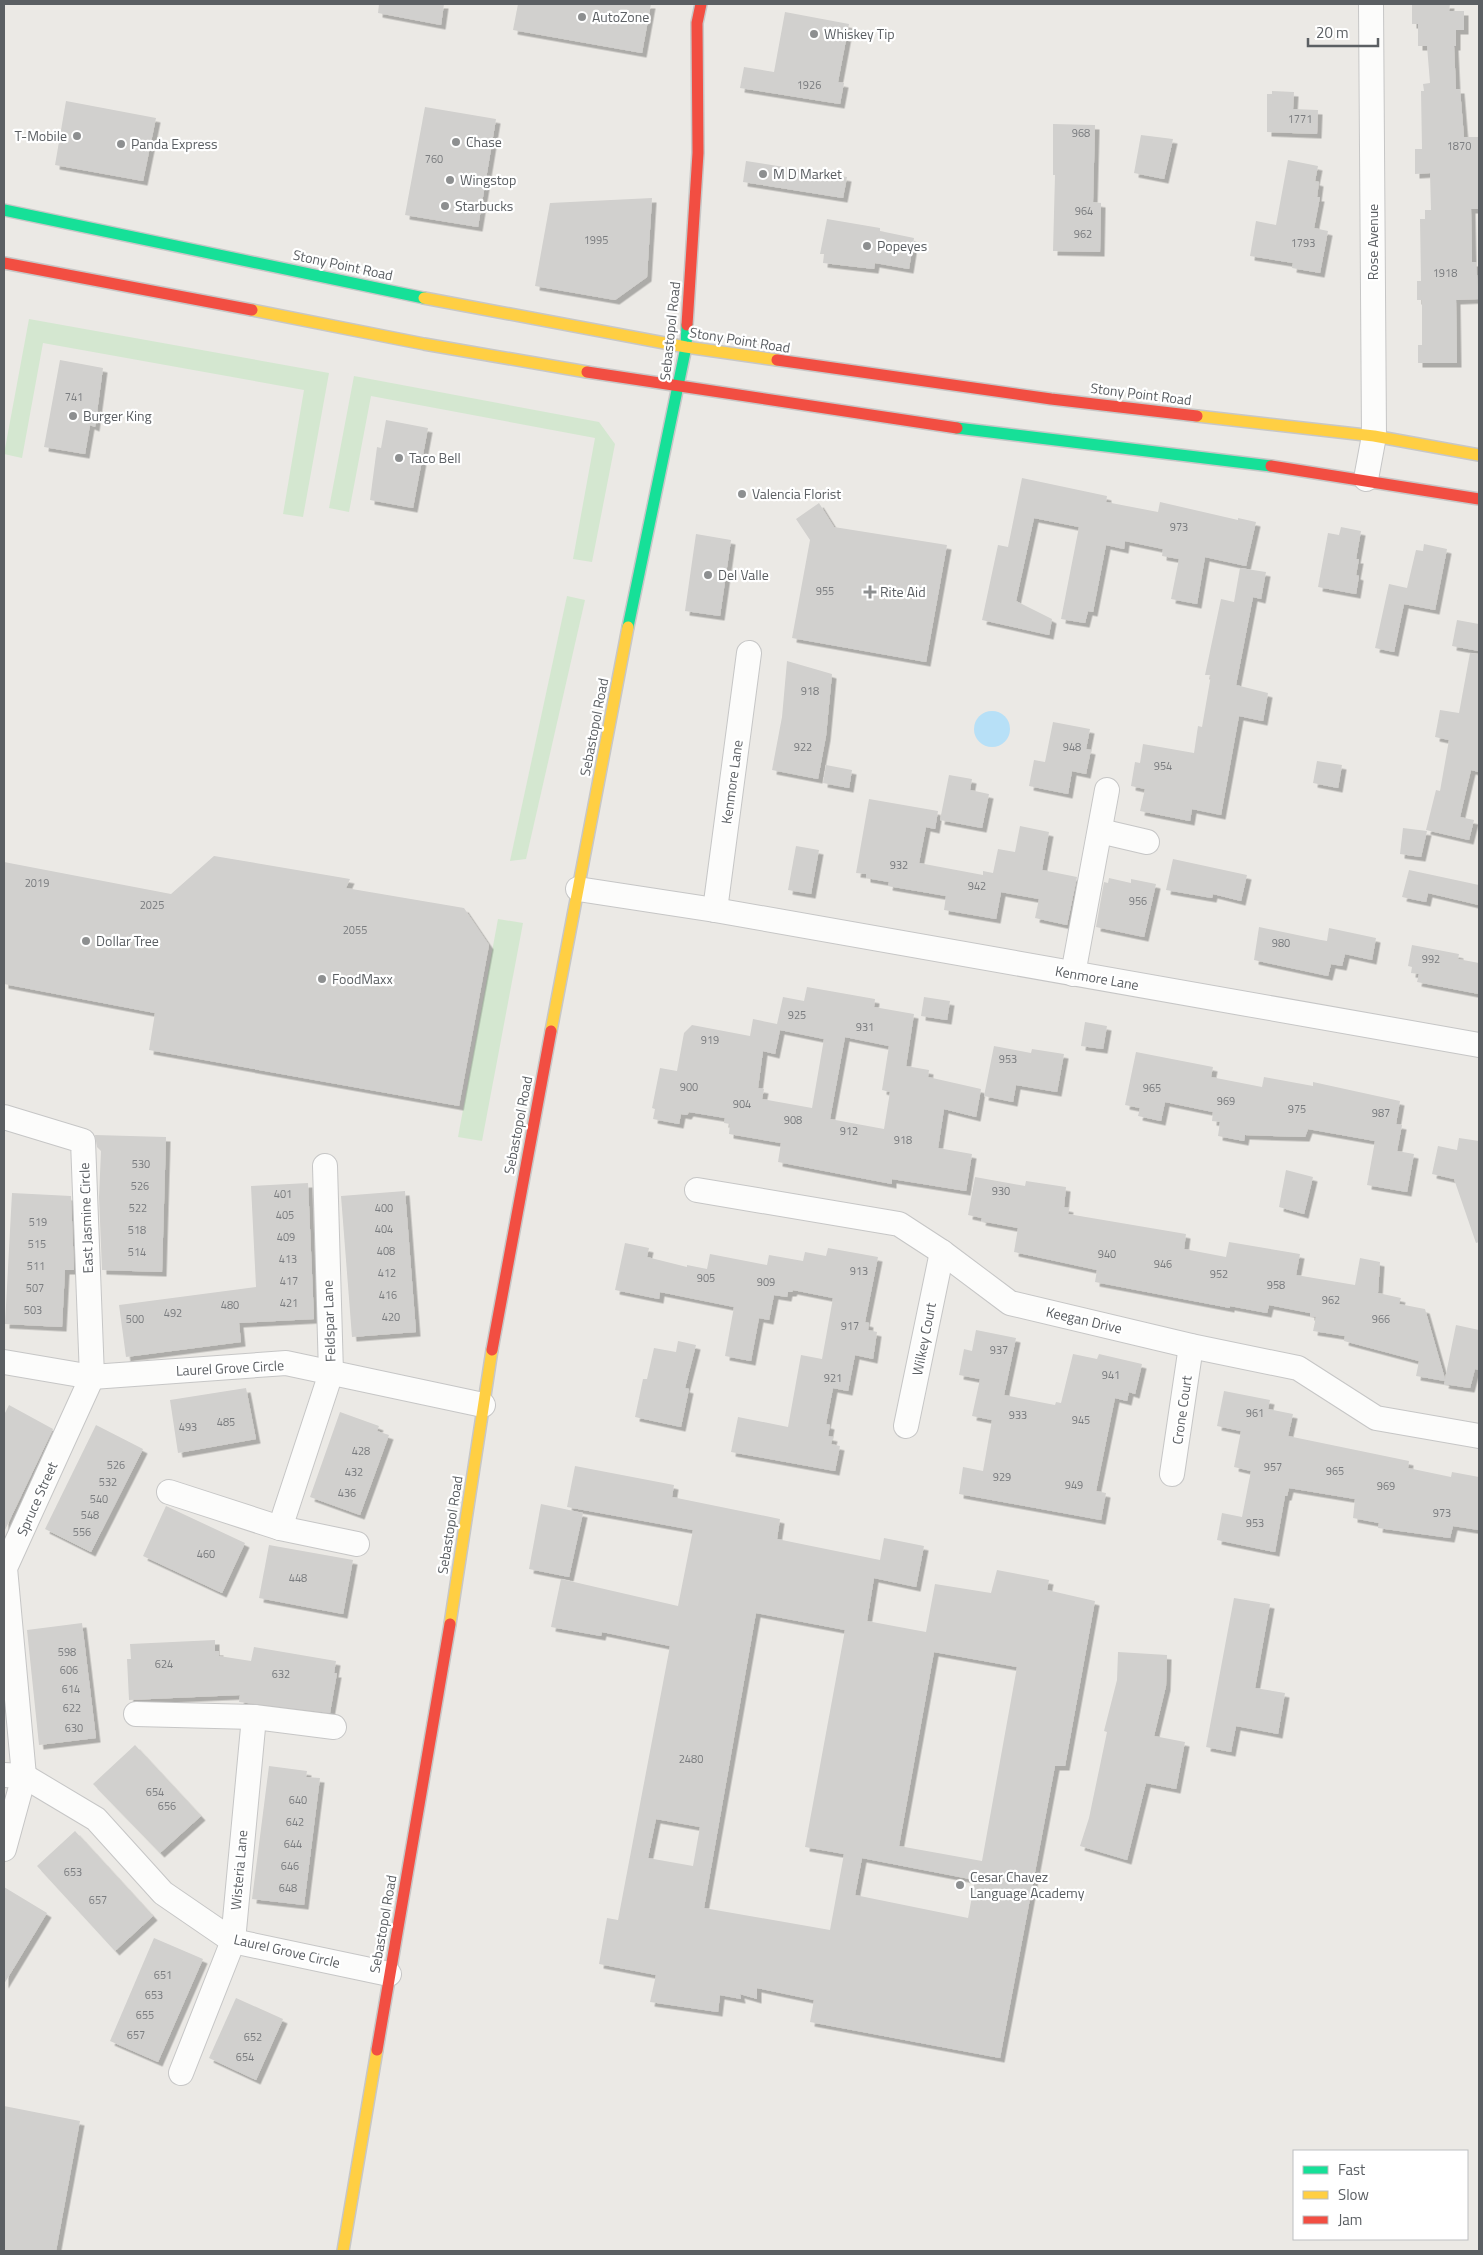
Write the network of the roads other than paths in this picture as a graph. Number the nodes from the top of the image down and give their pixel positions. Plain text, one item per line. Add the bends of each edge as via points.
1 (701, 4) edge
2 (1371, 4) edge
3 (4, 210) edge
4 (4, 263) edge
5 (686, 347) junction
6 (680, 385) junction
7 (1107, 406) junction
8 (1025, 408) dead end
9 (997, 419) dead end
10 (990, 433) junction
11 (1374, 436) junction
12 (1479, 456) edge
13 (1366, 479) junction
14 (1479, 499) edge
15 (749, 653) dead end
16 (1107, 790) dead end
17 (1100, 831) junction
18 (1147, 842) dead end
19 (578, 889) junction
20 (715, 910) junction
21 (1073, 974) junction
22 (1479, 1045) edge
23 (4, 1117) edge
24 (325, 1166) dead end
25 (697, 1190) dead end
26 (942, 1252) junction
27 (1191, 1346) junction
28 (4, 1362) edge
29 (331, 1372) junction
30 (92, 1377) junction
31 (483, 1405) junction
32 (906, 1426) dead end
33 (1479, 1436) edge
34 (1172, 1474) dead end
35 (169, 1492) dead end
36 (280, 1528) junction
37 (357, 1544) dead end
38 (136, 1714) dead end
39 (254, 1717) junction
40 (334, 1727) dead end
41 (14, 1775) edge
42 (4, 1849) edge
43 (233, 1941) junction
44 (389, 1974) junction
45 (180, 2073) dead end
46 (343, 2251) edge

1 - 5 main road, Sebastopol Road via 697,23 696,70 698,153
2 - 11 street, Rose Avenue
3 - 5 main road, Stony Point Road via 457,305
4 - 6 main road via 421,343
5 - 6 main road, Sebastopol Road
5 - 7 main road, Stony Point Road
6 - 10 main road
6 - 19 main road, Sebastopol Road via 631,611
7 - 8 main road via 1096,412
7 - 11 main road, Stony Point Road
9 - 10 main road
10 - 13 main road via 1055,438
11 - 12 main road, Stony Point Road
11 - 13 street, Rose Avenue
13 - 14 main road
15 - 20 street, Kenmore Lane
16 - 17 street
17 - 18 street
17 - 21 street
19 - 20 street, Kenmore Lane
19 - 31 main road, Sebastopol Road
20 - 21 street, Kenmore Lane
21 - 22 street, Kenmore Lane
23 - 30 street, East Jasmine Circle via 83,1141
24 - 29 street, Feldspar Lane
25 - 26 street, Keegan Drive via 899,1224
26 - 27 street, Keegan Drive via 1010,1303
26 - 32 street, Wilkey Court
27 - 33 street, Keegan Drive via 1298,1368 1376,1418
27 - 34 street, Crone Court
28 - 30 street, Laurel Grove Circle
29 - 30 street, Laurel Grove Circle via 286,1363
29 - 31 street, Laurel Grove Circle
29 - 36 street, Feldspar Lane
30 - 41 street, Spruce Street via 6,1568
31 - 44 main road, Sebastopol Road
35 - 36 street
36 - 37 street
38 - 39 street
39 - 40 street
39 - 43 street, Wisteria Lane
41 - 42 street
41 - 43 street, Laurel Grove Circle via 96,1818 163,1893
43 - 44 street, Laurel Grove Circle
43 - 45 street, Wisteria Lane
44 - 46 main road, Sebastopol Road

